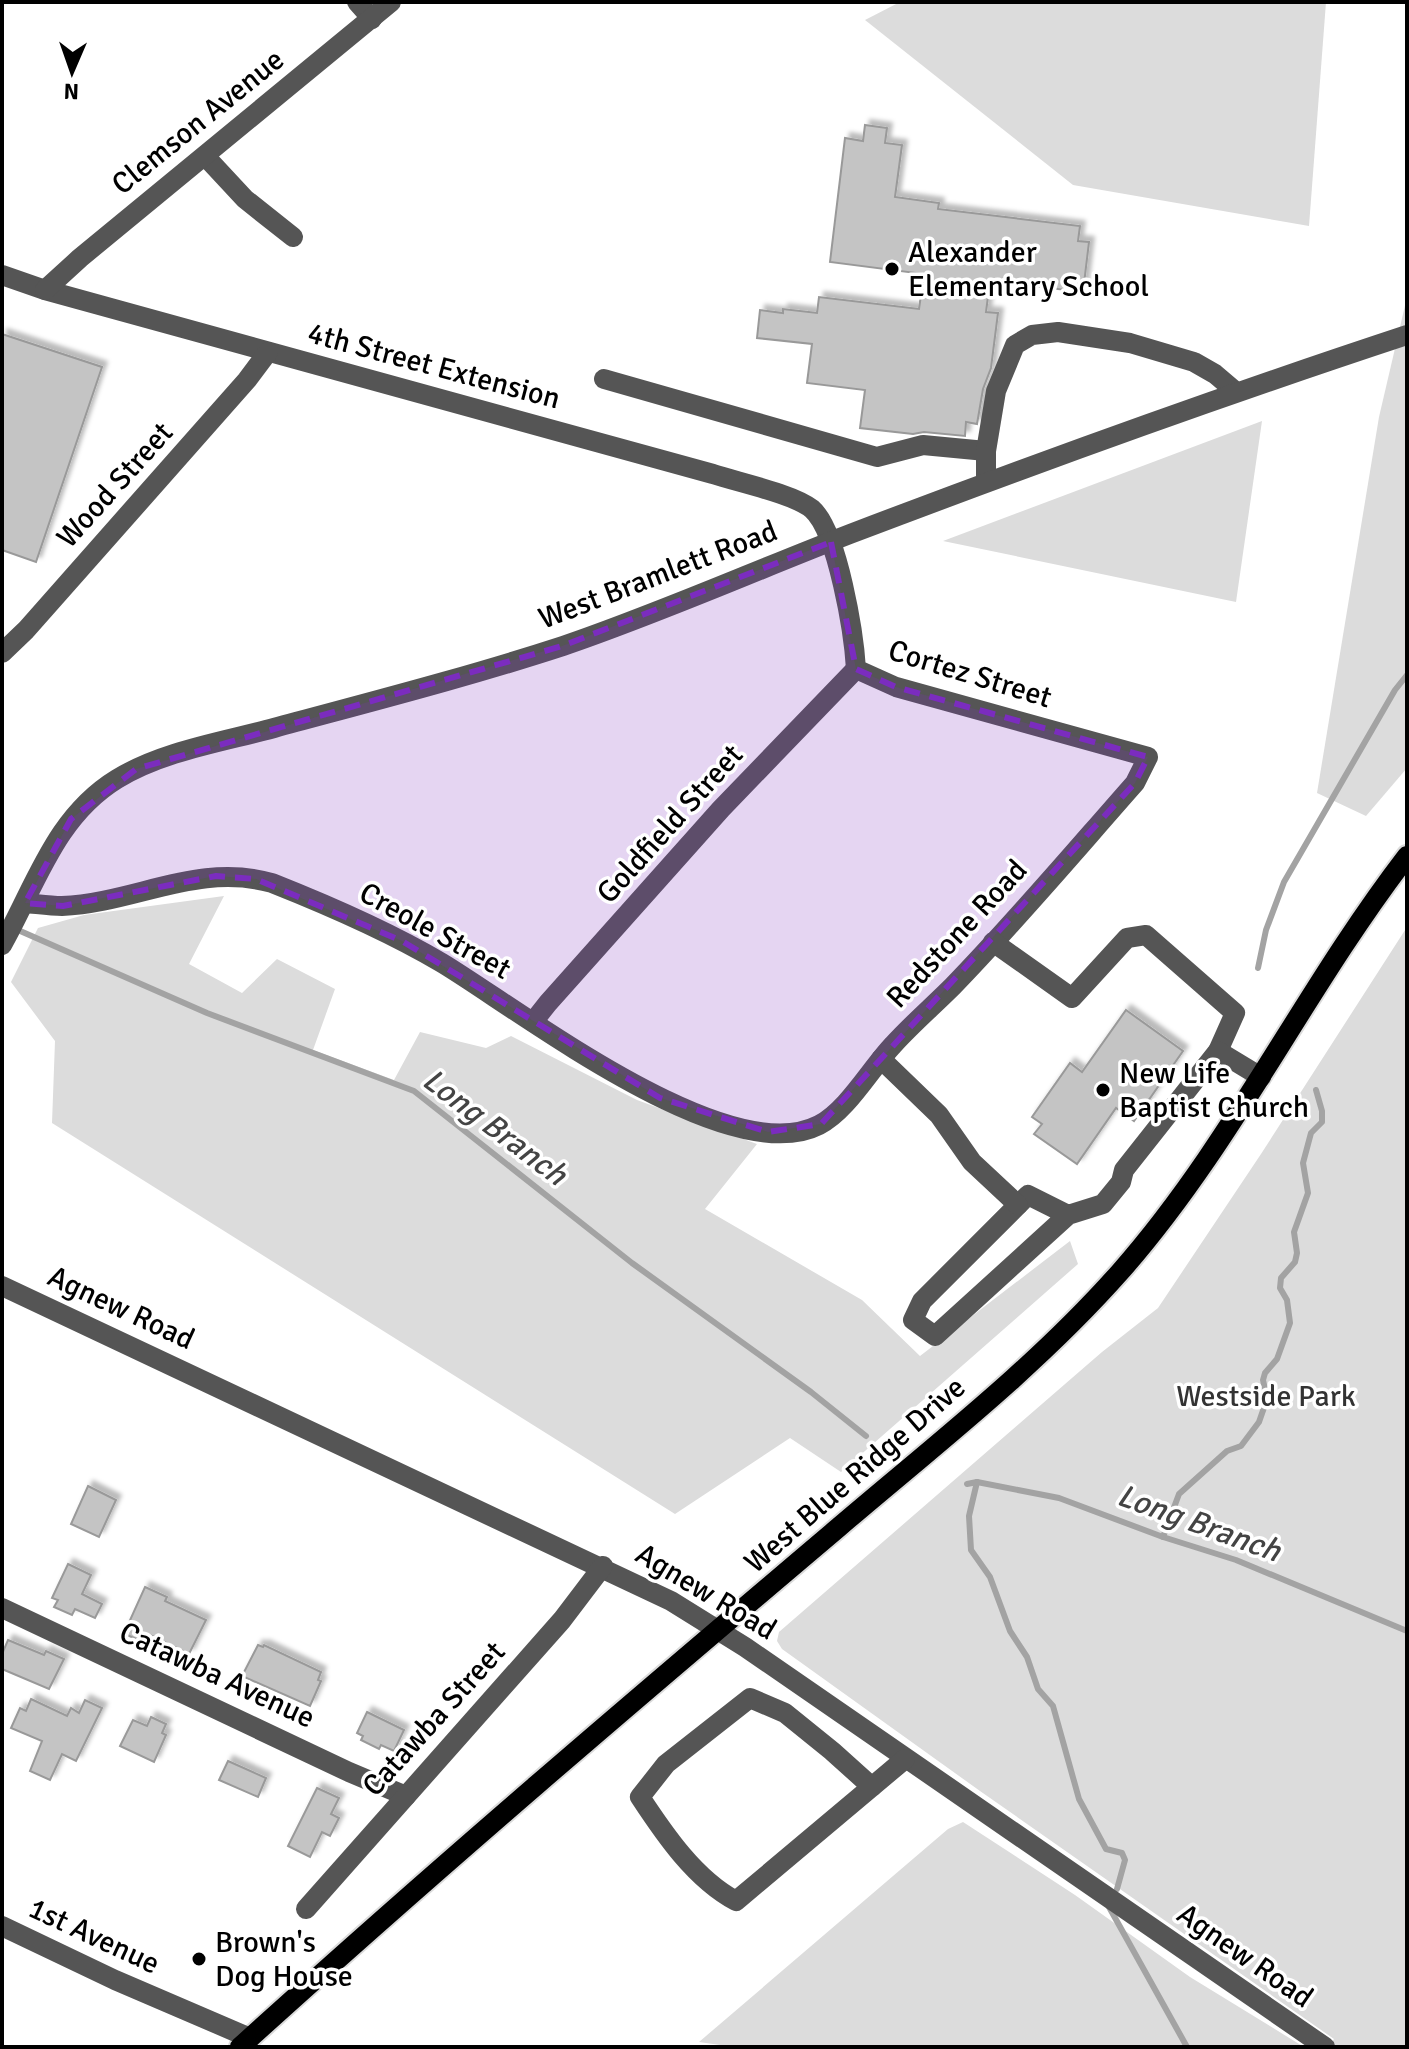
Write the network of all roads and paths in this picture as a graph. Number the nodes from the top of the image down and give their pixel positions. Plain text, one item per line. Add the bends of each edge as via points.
1 (357, 2) edge
2 (391, 2) edge
3 (372, 19) junction
4 (205, 156) junction
5 (293, 237) dead end
6 (2, 275) edge
7 (45, 290) junction
8 (1407, 335) edge
9 (268, 352) junction
10 (604, 379) dead end
11 (1235, 391) junction
12 (986, 451) junction
13 (986, 482) junction
14 (831, 542) junction
15 (4, 647) edge
16 (856, 669) junction
17 (1148, 757) joint
18 (1407, 856) edge
19 (22, 910) junction
20 (993, 942) junction
21 (2, 945) edge
22 (533, 1022) junction
23 (1218, 1051) junction
24 (881, 1059) junction
25 (1261, 1077) junction
26 (794, 1133) joint
27 (1018, 1205) junction
28 (1068, 1215) junction
29 (2, 1286) edge
30 (603, 1566) junction
31 (2, 1608) edge
32 (719, 1631) junction
33 (905, 1759) junction
34 (872, 1787) junction
35 (406, 1796) junction
36 (306, 1909) dead end
37 (2, 1926) edge
38 (245, 2042) edge
39 (1325, 2047) edge

1 - 3 street
2 - 3 street, Clemson Avenue
3 - 4 street, Clemson Avenue
4 - 5 street via 245,199
4 - 7 street, Clemson Avenue
6 - 7 street, 4th Street Extension
7 - 9 street, 4th Street Extension
8 - 11 street, West Bramlett Road
9 - 14 street, 4th Street Extension via 800,502 817,515
9 - 15 street, Wood Street
10 - 12 street via 877,457 923,445
11 - 12 street via 1194,362 1130,343 1058,332 1032,335 1015,345 1007,360
11 - 13 street, West Bramlett Road
12 - 13 street
13 - 14 street, West Bramlett Road
14 - 16 street, Cortez Street via 854,638
14 - 19 street, West Bramlett Road via 562,646 136,769 98,792 71,819 49,850
16 - 17 street, Cortez Street via 896,687
16 - 22 street, Goldfield Street via 721,809
17 - 20 street, Redstone Road via 1135,783
18 - 25 main road, West Blue Ridge Drive via 1371,903
19 - 21 street, West Bramlett Road
19 - 22 street, Creole Street via 216,876 256,879 402,941
20 - 23 street via 1072,998 1127,938 1146,935 1235,1013
20 - 24 street, Redstone Road
22 - 26 street, Creole Street via 660,1098 740,1127
23 - 25 street
23 - 28 street via 1103,1204
24 - 26 street, Redstone Road via 830,1119
24 - 27 street via 939,1115 972,1162
25 - 32 main road, West Blue Ridge Drive via 1170,1211 1076,1320
27 - 28 street via 1028,1195
27 - 28 street via 922,1301 913,1320 935,1336
29 - 30 street, Agnew Road
30 - 32 street, Agnew Road
30 - 35 street, Catawba Street
31 - 35 street, Catawba Avenue
32 - 33 street, Agnew Road
32 - 38 main road, West Blue Ridge Drive
33 - 34 street
33 - 39 street, Agnew Road
34 - 34 street via 736,1901 715,1889 661,1830 640,1797 666,1764 750,1698 785,1713
35 - 36 street, Catawba Street
37 - 38 street, 1st Avenue

